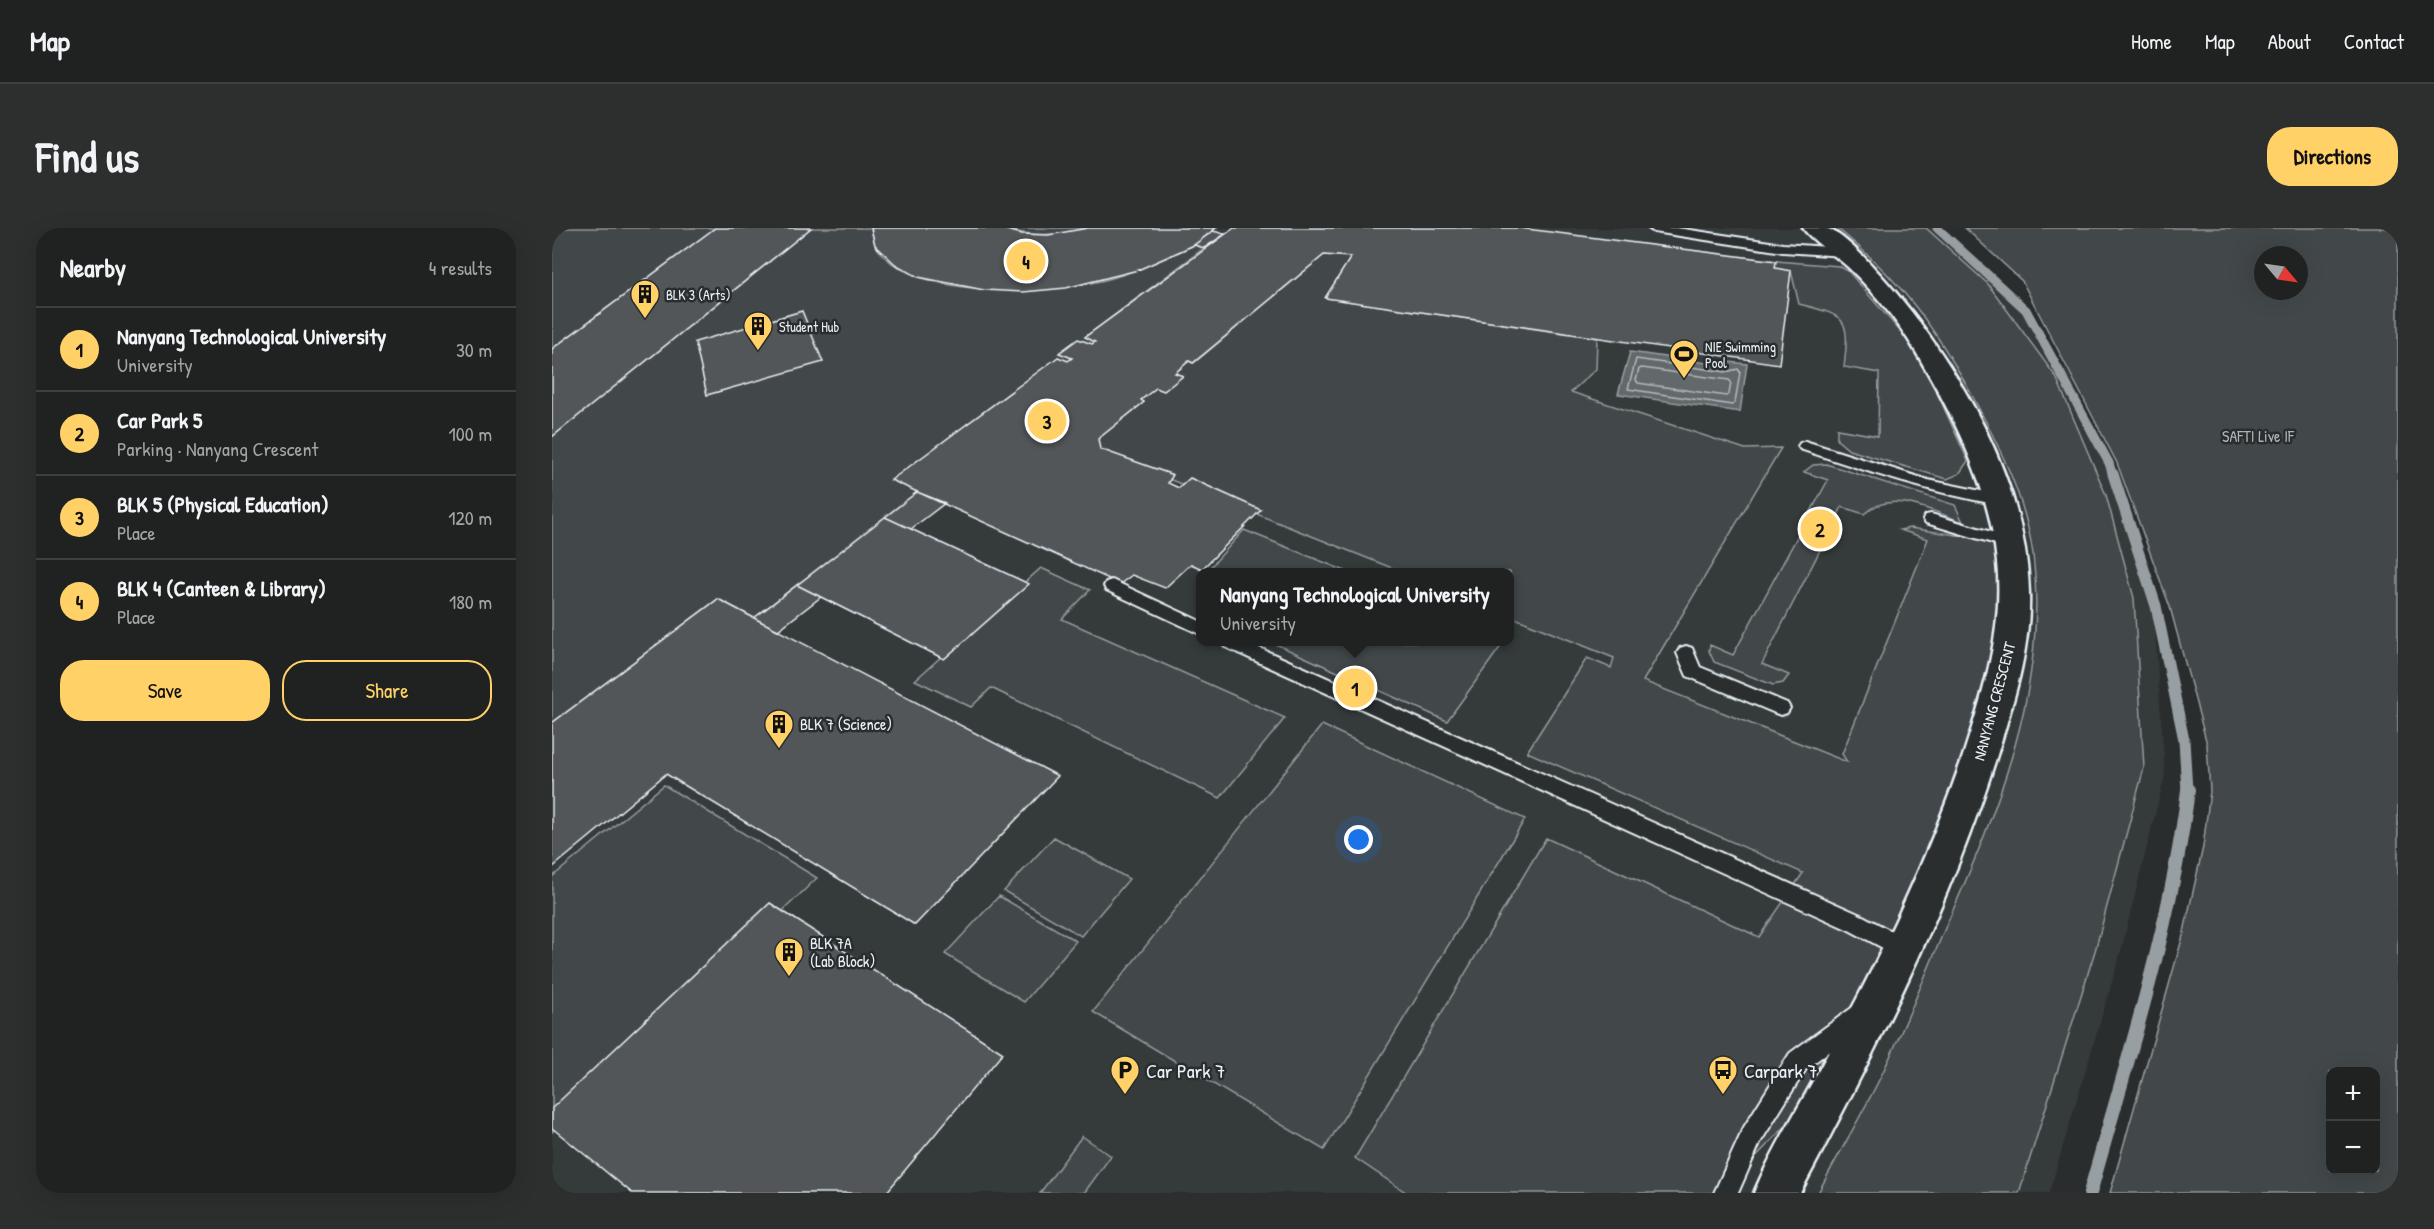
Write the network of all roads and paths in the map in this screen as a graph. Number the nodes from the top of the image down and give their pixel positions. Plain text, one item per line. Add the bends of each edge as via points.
1 (1654, 228) edge
2 (1814, 228) edge
3 (1844, 252) junction
4 (1805, 446) dead end
5 (2000, 500) junction
6 (1931, 519) dead end
7 (2009, 543) junction
8 (1112, 586) dead end
9 (1196, 626) edge
10 (1240, 646) edge
11 (1686, 653) dead end
12 (1781, 708) dead end
13 (1903, 948) junction
14 (1877, 1002) junction
15 (1726, 1193) edge
16 (1776, 1193) edge

1 - 3 lane via 1784,248
2 - 3 street, NANYANG CRESCENT
3 - 5 street, NANYANG CRESCENT via 1899,307 1920,337 1988,464
4 - 5 lane via 1927,485
5 - 7 street, NANYANG CRESCENT
6 - 7 lane
7 - 13 street, NANYANG CRESCENT via 2013,627 2004,673 1971,788
8 - 9 lane
10 - 13 lane via 1846,918
11 - 12 lane via 1692,671
13 - 14 street, NANYANG CRESCENT
14 - 15 lane via 1798,1061 1752,1135
14 - 16 street, NANYANG CRESCENT

